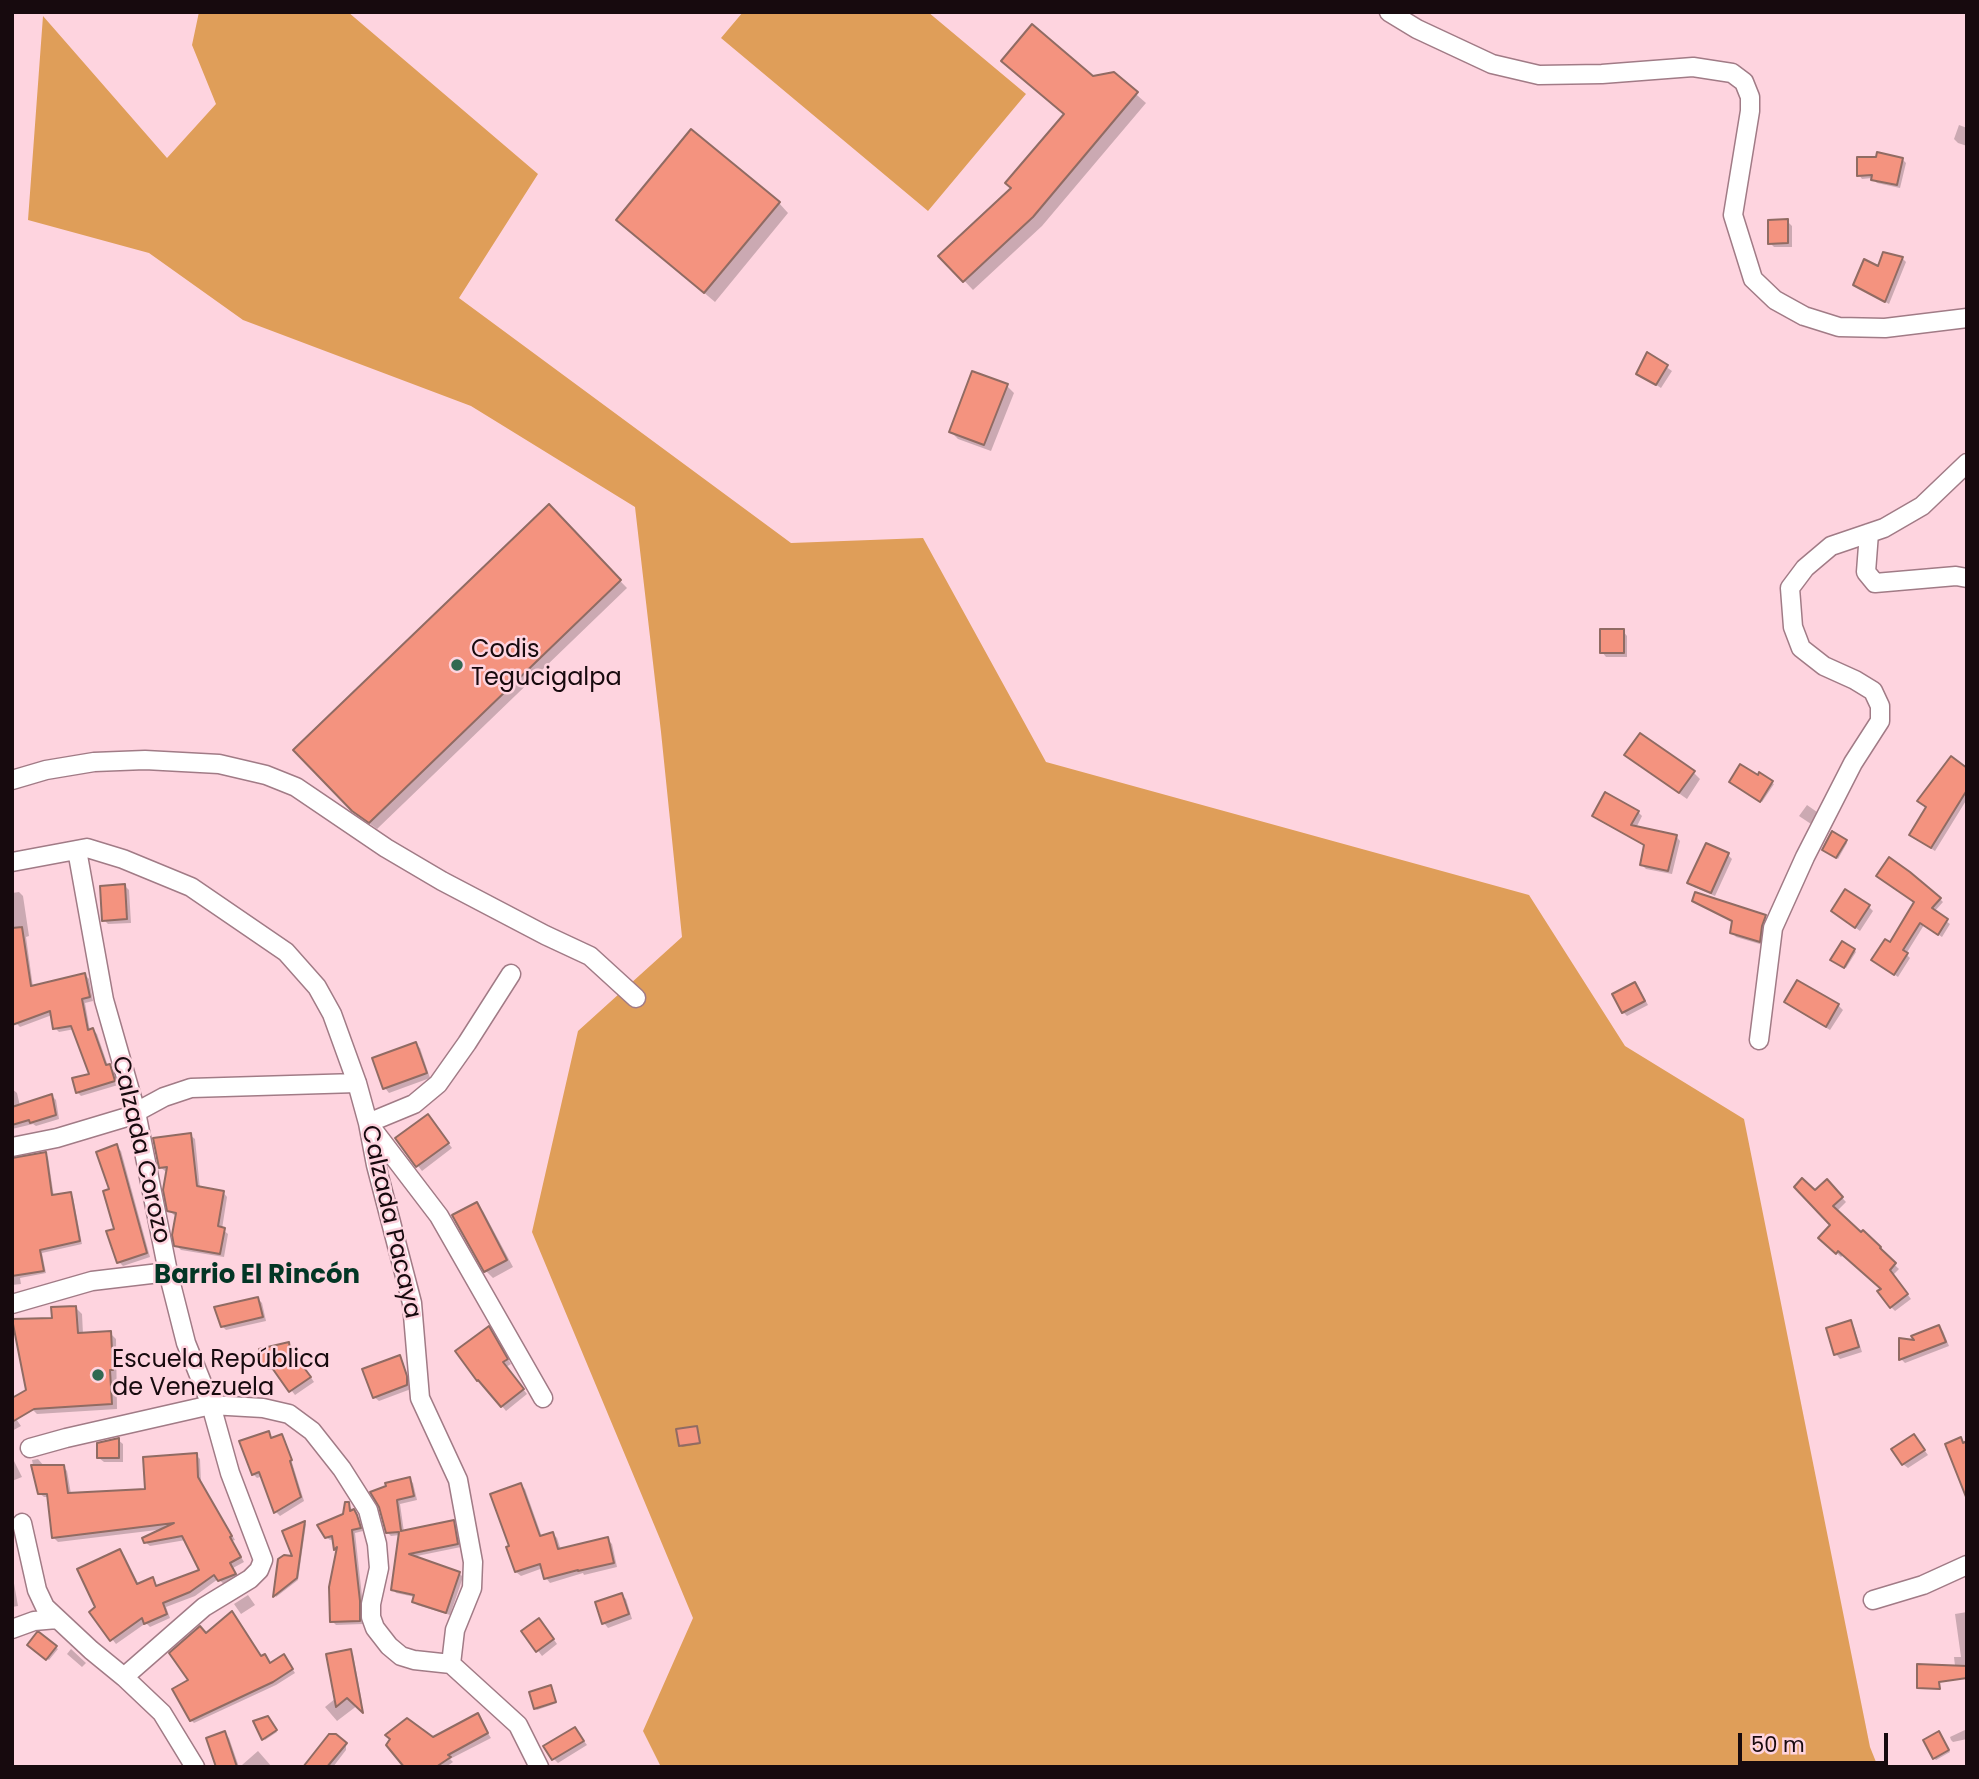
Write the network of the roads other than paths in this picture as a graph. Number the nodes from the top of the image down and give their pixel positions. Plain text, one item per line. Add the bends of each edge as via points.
1 (1389, 12) edge
2 (1967, 317) edge
3 (1967, 463) edge
4 (1869, 533) junction
5 (1967, 578) edge
6 (12, 780) edge
7 (77, 850) junction
8 (12, 862) edge
9 (511, 974) dead end
10 (636, 998) dead end
11 (1759, 1040) dead end
12 (357, 1083) junction
13 (136, 1112) junction
14 (368, 1123) junction
15 (12, 1147) edge
16 (168, 1272) junction
17 (12, 1304) edge
18 (543, 1398) dead end
19 (211, 1405) junction
20 (30, 1448) dead end
21 (22, 1523) dead end
22 (1967, 1565) edge
23 (1873, 1600) dead end
24 (57, 1619) junction
25 (12, 1629) edge
26 (451, 1664) junction
27 (124, 1677) junction
28 (195, 1767) edge
29 (539, 1767) edge

1 - 2 street via 1492,64 1539,75 1692,67 1732,74 1744,82 1750,97 1733,215 1753,279 1775,300 1839,327 1885,328
3 - 4 street via 1922,506
4 - 5 street via 1866,572 1875,583
4 - 11 street via 1831,546 1790,588 1793,627 1801,648 1872,691 1880,706 1880,721 1853,763 1773,928
6 - 10 street via 94,762 145,760 219,764 266,775 296,787 442,880 590,956
7 - 8 street, Calzada Pacaya
7 - 12 street, Calzada Pacaya via 87,848 123,859 191,887 286,951 317,987 332,1014
7 - 13 street, Calzada Corozo via 103,1000
9 - 14 street via 438,1084 414,1104
12 - 13 street via 191,1088
12 - 14 street, Calzada Pacaya
13 - 15 street via 69,1135
13 - 16 street, Calzada Corozo
14 - 18 street via 439,1216
14 - 26 street, Calzada Pacaya via 412,1303 420,1398 458,1480 473,1562 472,1588 455,1630
16 - 17 street via 92,1281
16 - 19 street, Calzada Corozo via 186,1343
19 - 20 street
19 - 26 street via 289,1414 312,1431 368,1510 379,1569 370,1617 375,1628 401,1656
19 - 27 street, Calzada Corozo via 230,1473 263,1560 250,1580 204,1607
21 - 24 street via 37,1590
22 - 23 street
24 - 25 street
24 - 27 street
26 - 29 street via 518,1726
27 - 28 street via 162,1713

